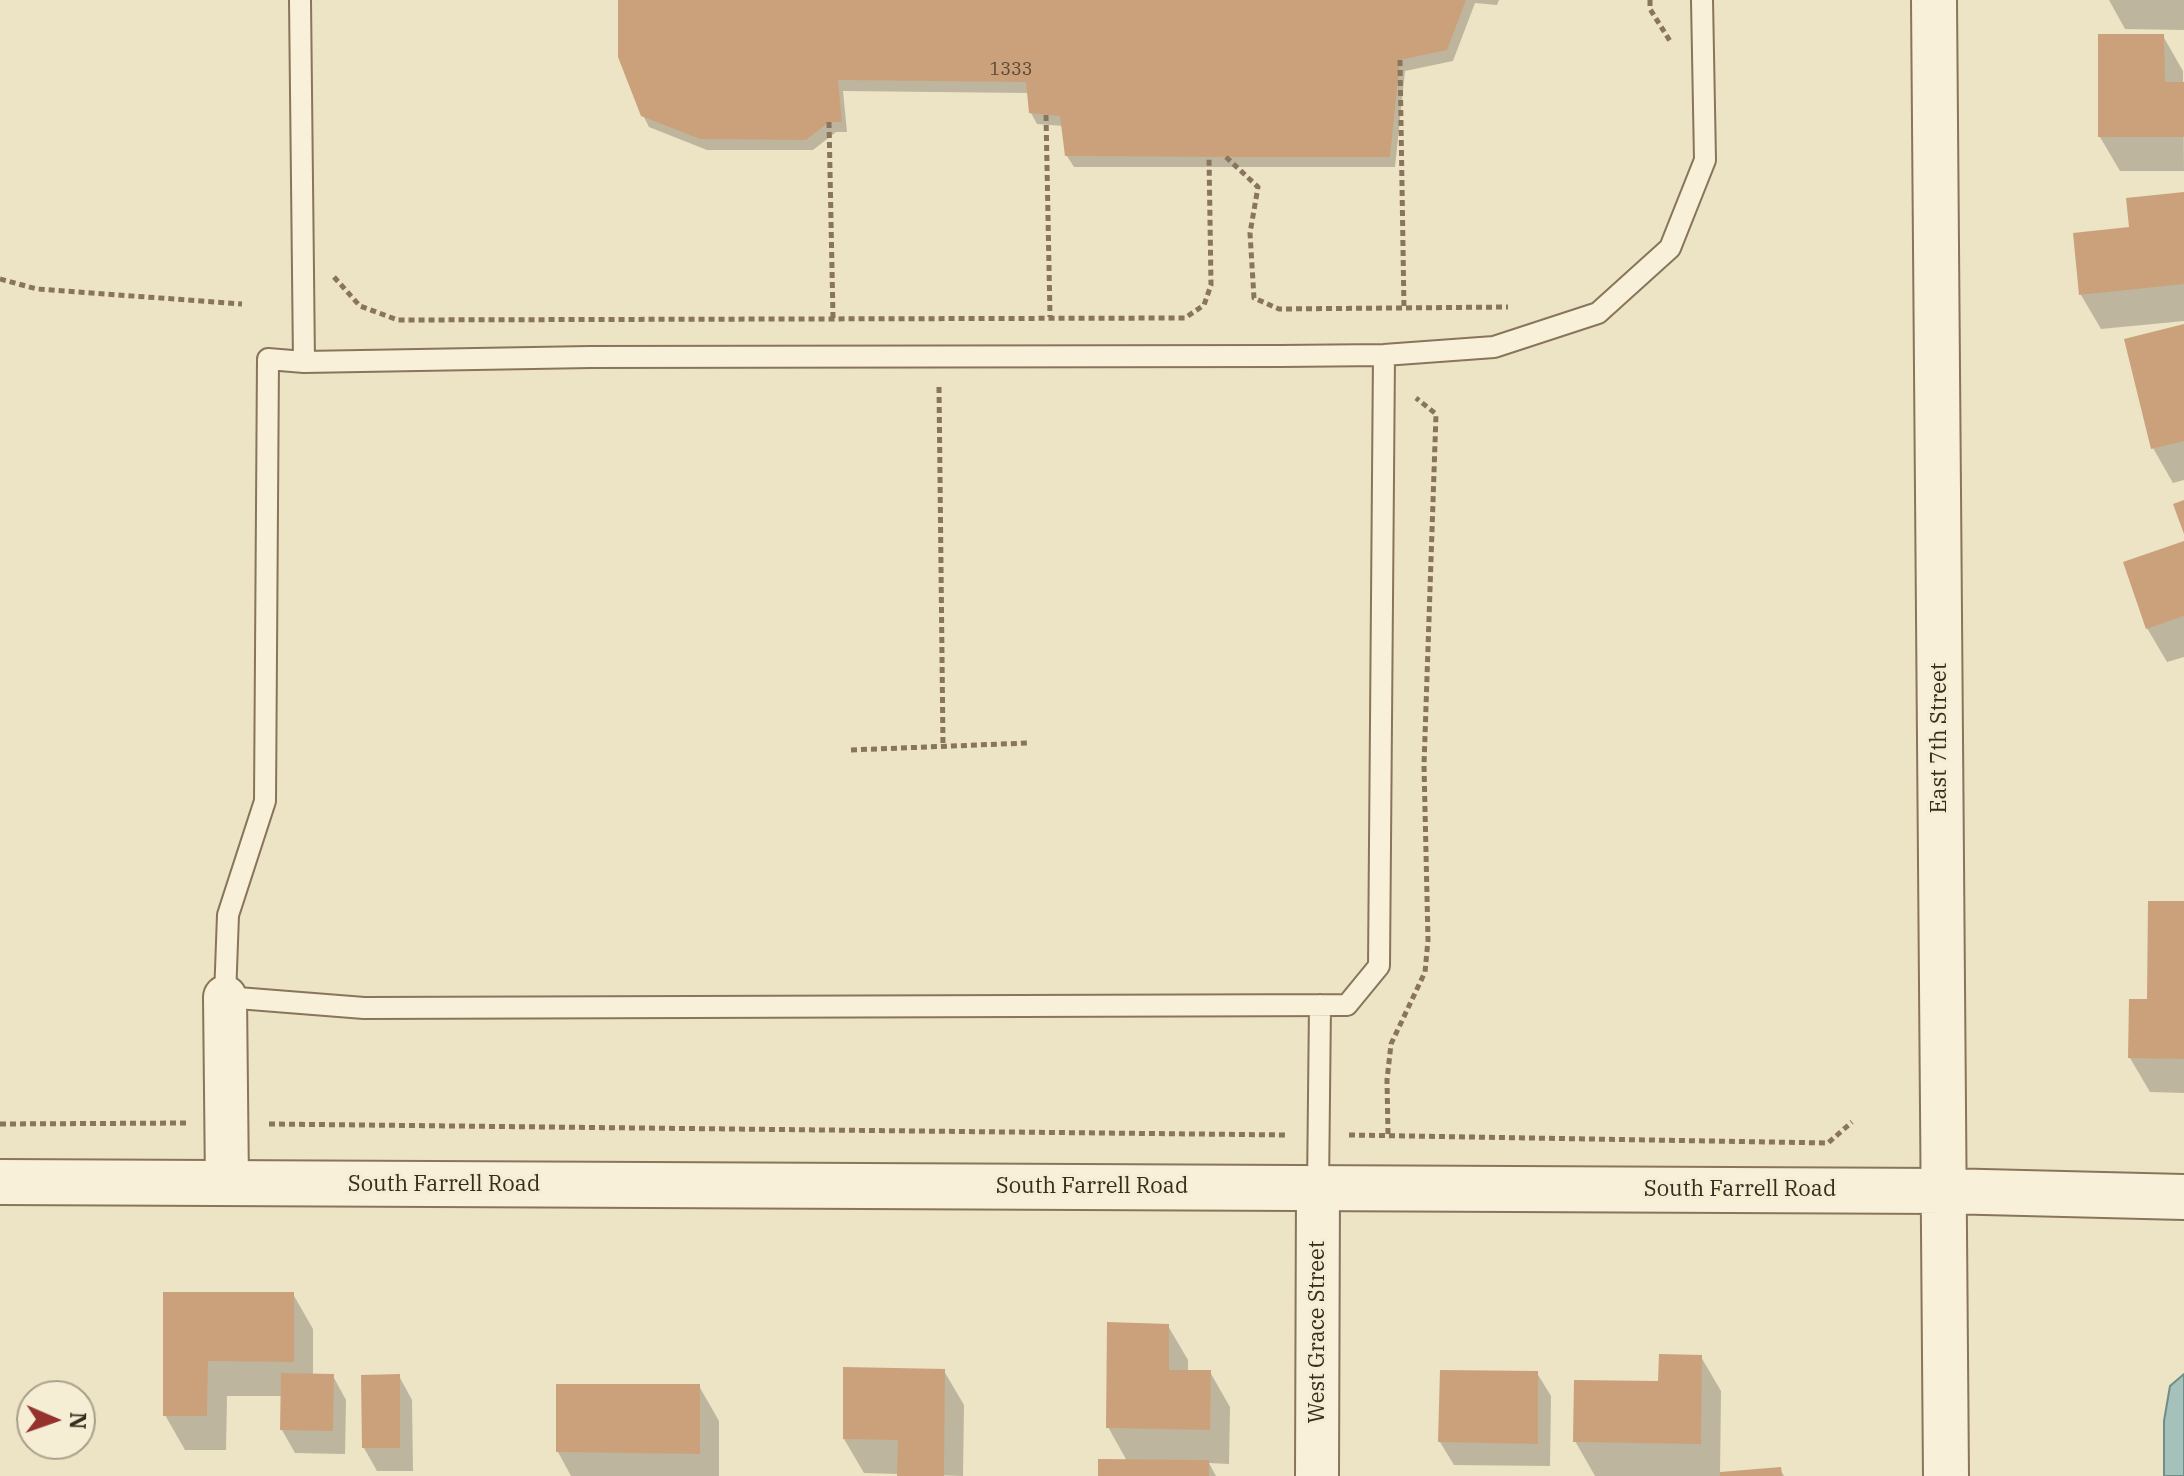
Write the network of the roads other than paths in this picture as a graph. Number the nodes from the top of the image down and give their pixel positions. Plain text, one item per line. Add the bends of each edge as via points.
1 (300, 0) edge
2 (1702, 0) edge
3 (1934, 0) edge
4 (1384, 355) junction
5 (304, 362) junction
6 (225, 997) junction
7 (1320, 1005) junction
8 (0, 1182) edge
9 (227, 1184) junction
10 (1318, 1188) junction
11 (1944, 1191) junction
12 (2184, 1197) edge
13 (1317, 1476) edge
14 (1946, 1476) edge

1 - 5 lane
2 - 4 lane via 1705,160 1670,248 1598,313 1494,347
3 - 11 street, East 7th Street
4 - 5 lane
4 - 7 lane via 1379,966 1347,1005
5 - 6 lane via 268,359 265,801 228,915
6 - 7 lane via 364,1008
6 - 9 street
7 - 10 lane
8 - 9 street, South Farrell Road
9 - 10 street, South Farrell Road
10 - 11 street, South Farrell Road
10 - 13 street, West Grace Street
11 - 12 street, South Farrell Road
11 - 14 street, East 7th Street

